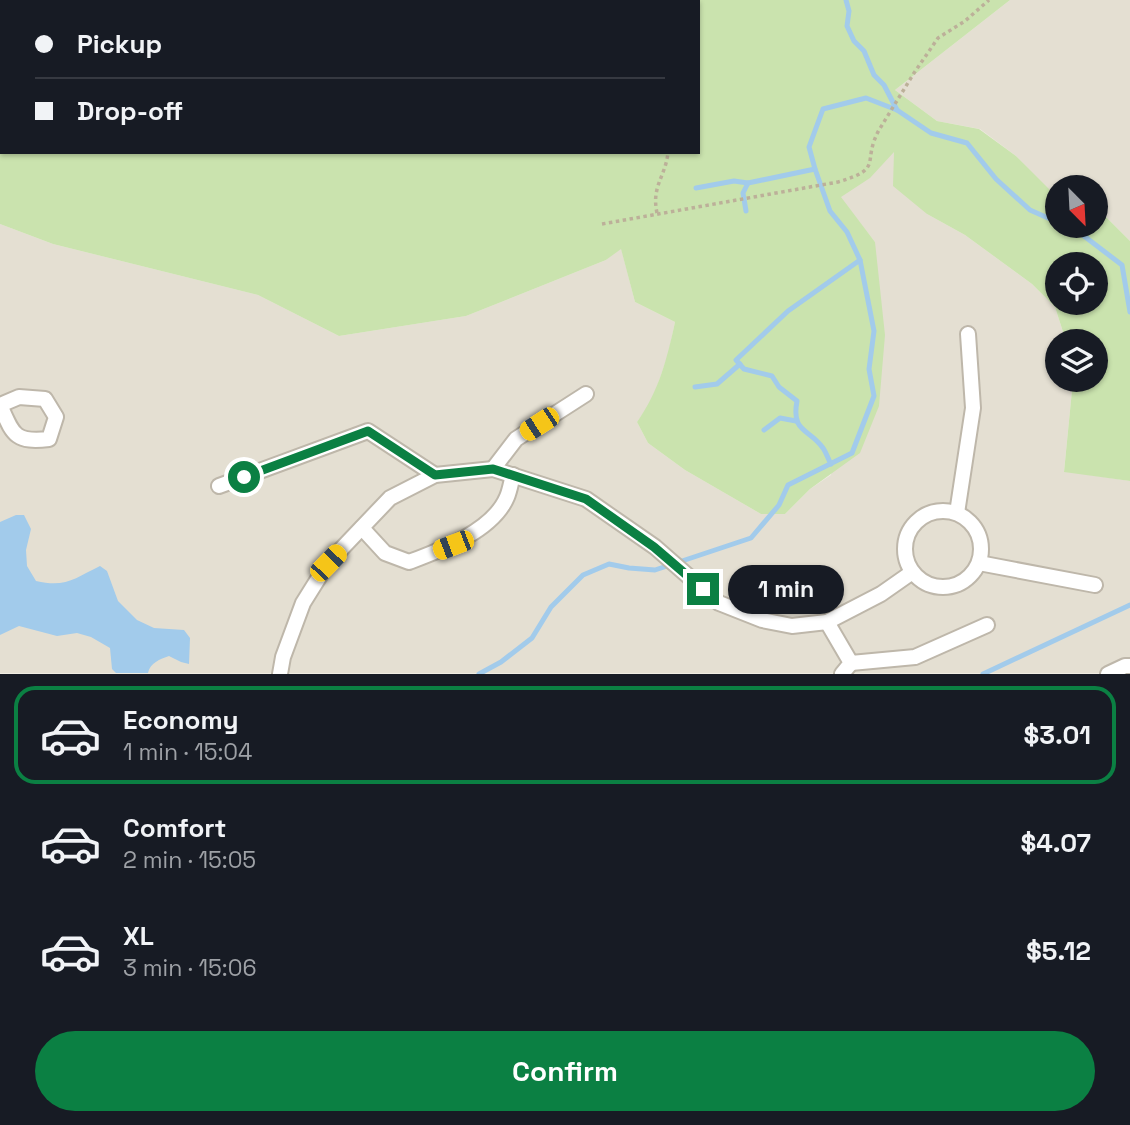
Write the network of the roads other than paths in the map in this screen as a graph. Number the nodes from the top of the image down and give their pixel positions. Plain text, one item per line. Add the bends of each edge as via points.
1 (968, 334) dead end
2 (586, 394) dead end
3 (493, 469) junction
4 (435, 475) junction
5 (513, 475) junction
6 (219, 486) dead end
7 (957, 513) junction
8 (362, 528) junction
9 (979, 564) junction
10 (911, 573) junction
11 (1095, 586) dead end
12 (827, 622) junction
13 (987, 625) dead end
14 (1130, 666) edge
15 (846, 668) edge
16 (280, 674) edge
17 (1108, 674) edge

1 - 7 street via 973,408
2 - 3 street via 516,439
3 - 4 street
3 - 5 street
4 - 6 street via 368,431
4 - 8 street via 390,498
5 - 8 street via 507,499 485,524 453,545 409,562 385,553
5 - 12 street via 586,499 654,547 719,603 792,626
7 - 9 street via 978,533 982,548
7 - 10 street via 942,510 924,515 908,531 903,551
8 - 16 street via 328,563 303,603
9 - 10 street via 970,577 950,588 926,585
9 - 11 street
10 - 12 street
12 - 15 street
13 - 15 street via 915,657
14 - 17 street

